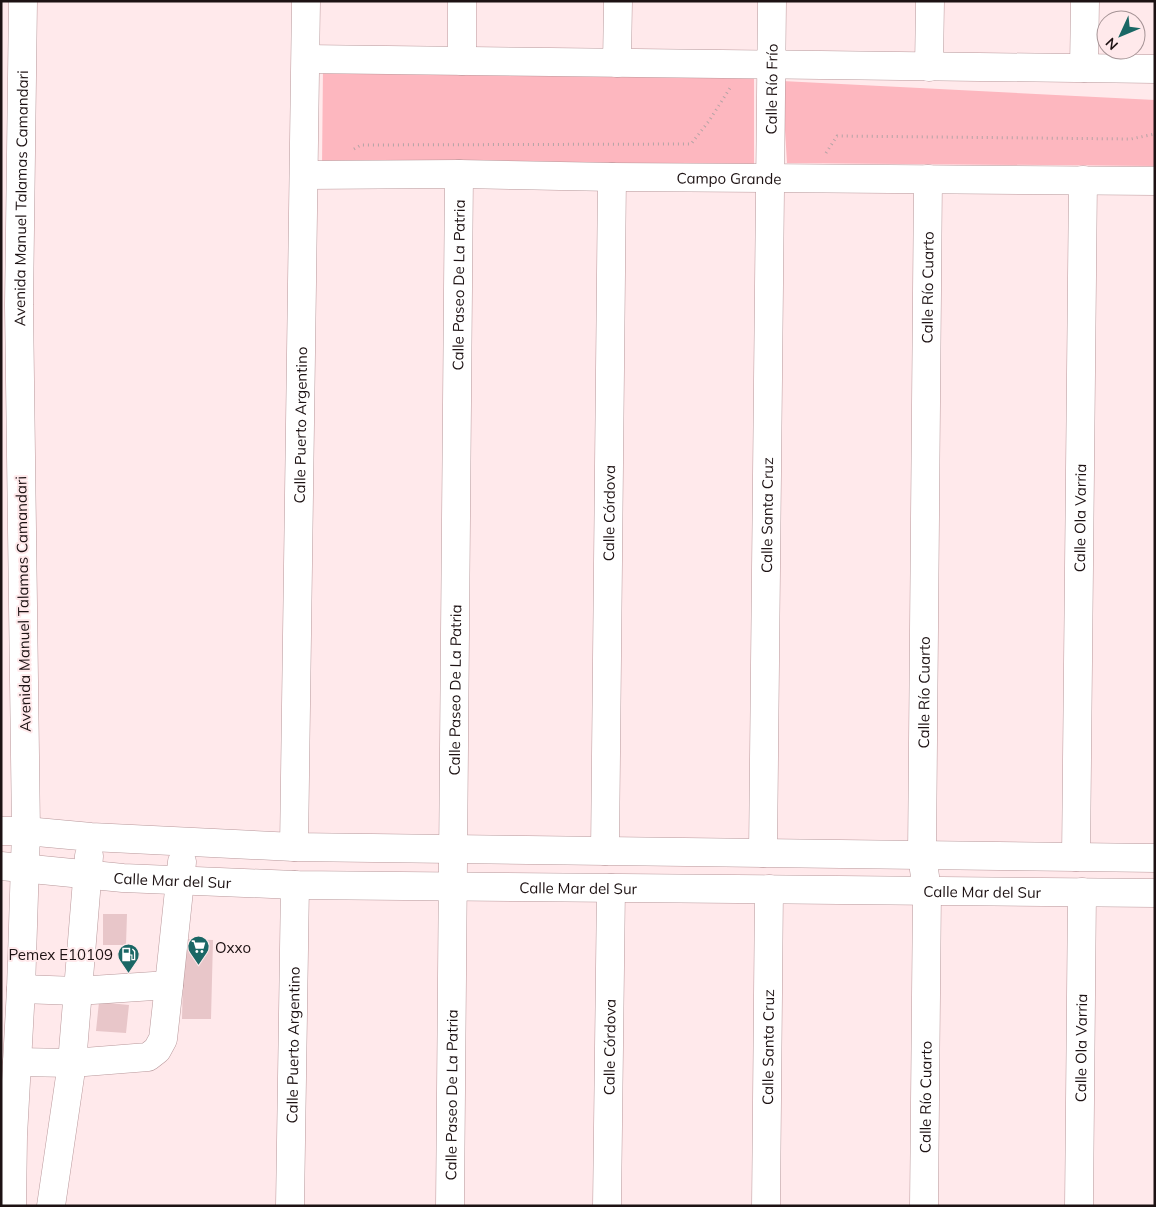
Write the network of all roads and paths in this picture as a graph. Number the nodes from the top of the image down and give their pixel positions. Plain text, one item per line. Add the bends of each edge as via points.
1 (23, 1) edge
2 (306, 1) edge
3 (462, 1) edge
4 (618, 1) edge
5 (772, 1) edge
6 (930, 1) edge
7 (1085, 1) edge
8 (306, 59) junction
9 (462, 61) junction
10 (617, 63) junction
11 (758, 65) junction
12 (929, 67) junction
13 (1084, 68) junction
14 (1155, 69) edge
15 (1155, 134) edge
16 (346, 154) dead end
17 (459, 174) junction
18 (304, 175) junction
19 (612, 177) junction
20 (770, 178) junction
21 (809, 178) junction
22 (928, 179) junction
23 (1083, 180) junction
24 (1155, 181) edge
25 (14, 831) edge
26 (91, 837) junction
27 (185, 842) junction
28 (294, 847) junction
29 (453, 849) junction
30 (605, 851) junction
31 (763, 853) junction
32 (922, 855) junction
33 (1076, 857) junction
34 (1155, 858) edge
35 (13, 868) edge
36 (87, 874) junction
37 (180, 880) junction
38 (294, 884) junction
39 (452, 886) junction
40 (611, 888) junction
41 (769, 889) junction
42 (927, 891) junction
43 (1082, 892) junction
44 (1155, 893) edge
45 (169, 985) junction
46 (21, 989) junction
47 (77, 991) junction
48 (17, 1062) junction
49 (72, 1063) junction
50 (12, 1206) edge
51 (51, 1206) edge
52 (290, 1206) edge
53 (450, 1206) edge
54 (607, 1206) edge
55 (766, 1206) edge
56 (924, 1206) edge
57 (1079, 1206) edge

1 - 25 street, Avenida Manuel Talamas Camandari
2 - 8 street, Calle Puerto Argentino
3 - 9 street
4 - 10 street
5 - 11 street, Calle Río Frío
6 - 12 street
7 - 13 street
8 - 9 street
8 - 18 street, Calle Puerto Argentino
9 - 10 street
10 - 11 street
11 - 12 street
11 - 16 path via 691,144 362,145
11 - 20 street, Calle Río Frío
12 - 13 street
13 - 14 street
15 - 21 path via 1131,139 837,136
17 - 18 street, Campo Grande
17 - 19 street, Campo Grande
17 - 29 street, Calle Paseo De La Patria
18 - 28 street, Calle Puerto Argentino
19 - 20 street, Campo Grande
19 - 30 street, Calle Córdova
20 - 21 street, Campo Grande
20 - 31 street, Calle Santa Cruz
21 - 22 street, Campo Grande
22 - 23 street, Campo Grande
22 - 32 street, Calle Río Cuarto
23 - 24 street, Campo Grande
23 - 33 street, Calle Ola Varria
25 - 26 street
25 - 35 street, Avenida Manuel Talamas Camandari
26 - 27 street
26 - 36 street
27 - 28 street
27 - 37 street
28 - 29 street
29 - 30 street
29 - 39 street, Calle Paseo De La Patria
30 - 31 street
31 - 32 street
32 - 33 street
32 - 42 street, Calle Río Cuarto
33 - 34 street
35 - 36 street, Calle Mar del Sur
35 - 46 street, Avenida Manuel Talamas Camandari
36 - 37 street, Calle Mar del Sur
36 - 47 street
37 - 38 street, Calle Mar del Sur
37 - 45 street
38 - 39 street, Calle Mar del Sur
38 - 52 street, Calle Puerto Argentino
39 - 40 street, Calle Mar del Sur
39 - 53 street, Calle Paseo De La Patria
40 - 41 street, Calle Mar del Sur
40 - 54 street, Calle Córdova
41 - 42 street, Calle Mar del Sur
41 - 55 street, Calle Santa Cruz
42 - 43 street, Calle Mar del Sur
42 - 56 street, Calle Río Cuarto
43 - 44 street, Calle Mar del Sur
43 - 57 street, Calle Ola Varria
45 - 47 street
45 - 49 street via 164,1040 157,1050 148,1057
46 - 47 street
46 - 48 street, Avenida Manuel Talamas Camandari
47 - 49 street
48 - 49 street
48 - 50 street, Avenida Manuel Talamas Camandari
49 - 51 street

